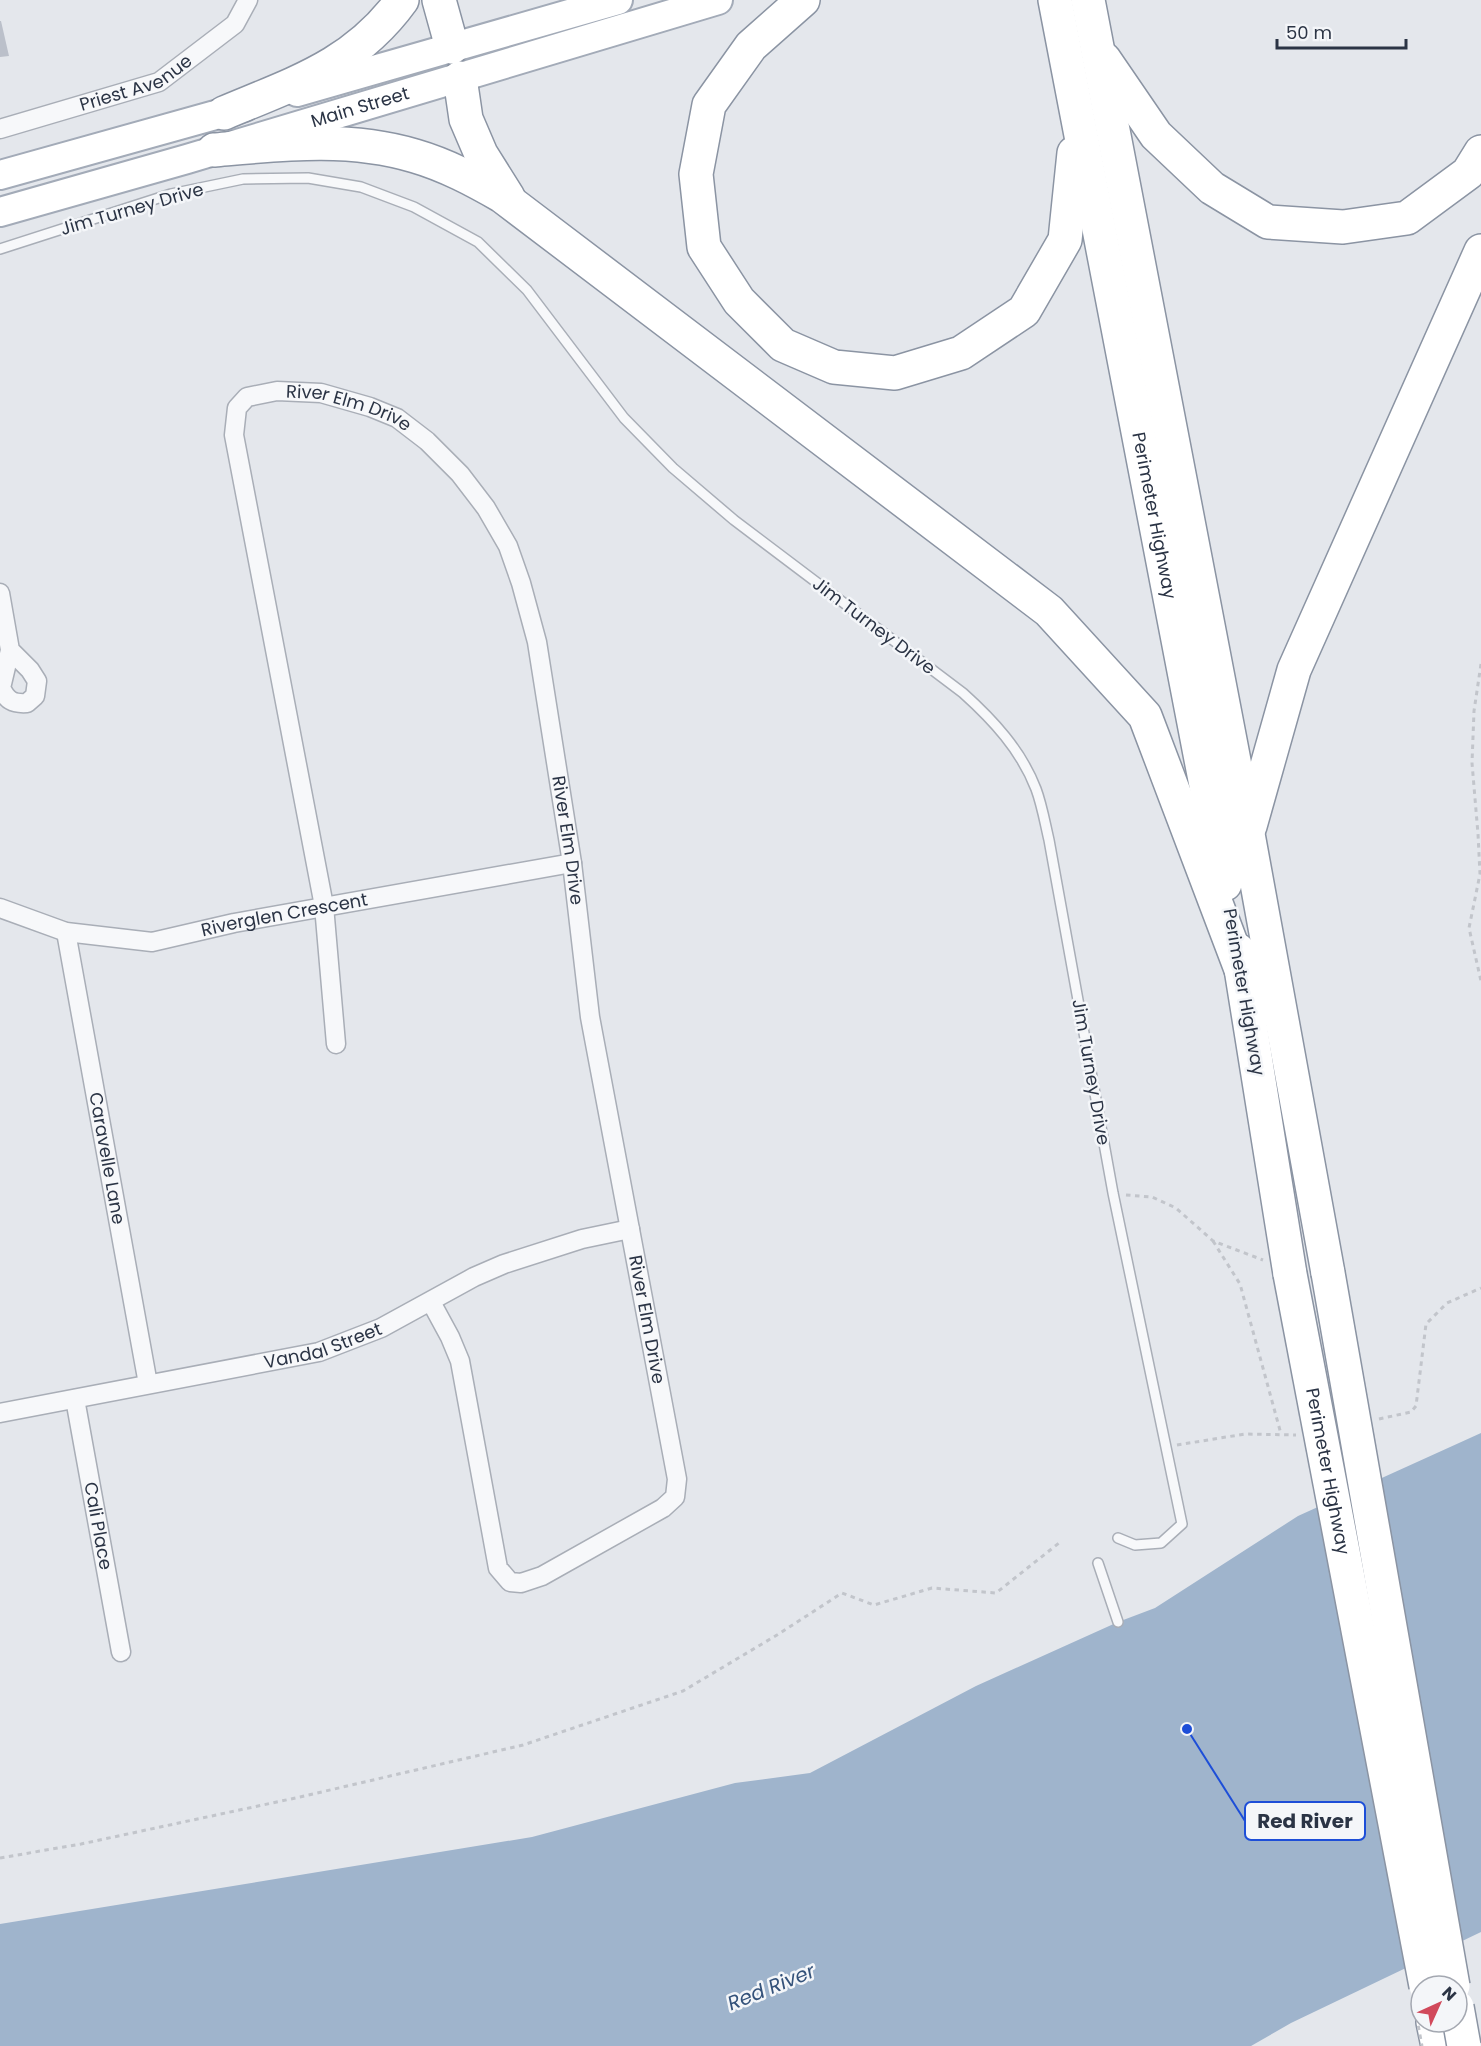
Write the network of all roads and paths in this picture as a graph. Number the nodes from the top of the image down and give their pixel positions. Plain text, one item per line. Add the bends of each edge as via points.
1 (248, 0) edge
2 (402, 0) edge
3 (439, 0) edge
4 (618, 0) edge
5 (718, 0) edge
6 (804, 0) edge
7 (1055, 0) edge
8 (1088, 0) edge
9 (1096, 47) junction
10 (456, 62) junction
11 (224, 113) junction
12 (1078, 118) junction
13 (0, 129) edge
14 (214, 150) junction
15 (1481, 152) edge
16 (0, 175) edge
17 (515, 206) junction
18 (0, 212) edge
19 (0, 249) edge
20 (1481, 251) edge
21 (0, 593) edge
22 (10, 651) dead end
23 (1481, 664) edge
24 (1248, 834) junction
25 (572, 863) junction
26 (324, 906) junction
27 (0, 908) edge
28 (66, 932) junction
29 (1242, 972) junction
30 (1481, 981) edge
31 (336, 1044) dead end
32 (1113, 1193) junction
33 (630, 1229) junction
34 (1213, 1241) junction
35 (1279, 1268) junction
36 (431, 1302) junction
37 (148, 1384) junction
38 (75, 1399) junction
39 (0, 1413) edge
40 (1281, 1434) dead end
41 (1118, 1538) dead end
42 (1059, 1543) dead end
43 (1098, 1563) dead end
44 (1118, 1622) dead end
45 (122, 1652) dead end
46 (0, 1858) edge
47 (1424, 1974) edge
48 (1451, 1974) edge

1 - 13 street, Priest Avenue via 235,24 159,82
2 - 11 highway via 371,36 339,61
3 - 10 highway
4 - 10 main road, Main Street
5 - 10 main road, Main Street
6 - 12 highway via 751,46 709,105 696,174 704,247 739,301 783,345 834,367 895,373 961,354 1024,311 1065,240
7 - 12 highway, Perimeter Highway
8 - 9 highway, Perimeter Highway
9 - 15 highway via 1156,135 1212,188 1268,222 1343,227 1407,218 1468,173
9 - 24 highway, Perimeter Highway
10 - 11 main road, Main Street
10 - 14 main road, Main Street
10 - 17 highway via 466,119 481,154
11 - 16 main road, Main Street
12 - 29 highway, Perimeter Highway
14 - 17 highway via 305,143 392,151 456,171
14 - 18 main road, Main Street
17 - 29 highway via 1049,611 1145,716
19 - 32 lane, Jim Turney Drive via 171,194 243,179 308,178 361,187 414,207 478,242 527,290 624,418 673,468 734,520 963,693 1012,744 1036,789 1049,840
20 - 24 highway via 1294,670
21 - 22 street
23 - 30 path via 1473,711 1472,763 1480,874 1469,928
24 - 48 highway, Perimeter Highway, bridge
25 - 26 street, Riverglen Crescent
25 - 26 street, River Elm Drive via 537,642 508,546 486,508 460,474 397,418 321,393 277,391 247,397 237,408 234,435
25 - 33 street, River Elm Drive via 590,1017
26 - 28 street, Riverglen Crescent via 152,942
26 - 31 street, River Elm Drive
27 - 28 street, Riverglen Crescent
28 - 37 street, Caravelle Lane
29 - 35 highway, Perimeter Highway
32 - 34 path via 1152,1197 1176,1208
32 - 41 lane, Jim Turney Drive via 1182,1524 1161,1543 1135,1545
33 - 36 street, Vandal Street via 582,1239 504,1264
33 - 36 street, River Elm Drive via 677,1479 675,1497 663,1508 542,1576 521,1583 510,1582 498,1568 460,1361
34 - 35 path
34 - 40 path via 1240,1284
35 - 47 highway, Perimeter Highway, bridge
36 - 37 street, Vandal Street via 381,1328 319,1352
37 - 38 street, Vandal Street
38 - 39 street, Vandal Street
38 - 45 street, Cali Place
42 - 46 path via 996,1593 932,1588 874,1605 842,1593 683,1691 523,1745 288,1800
43 - 44 lane

